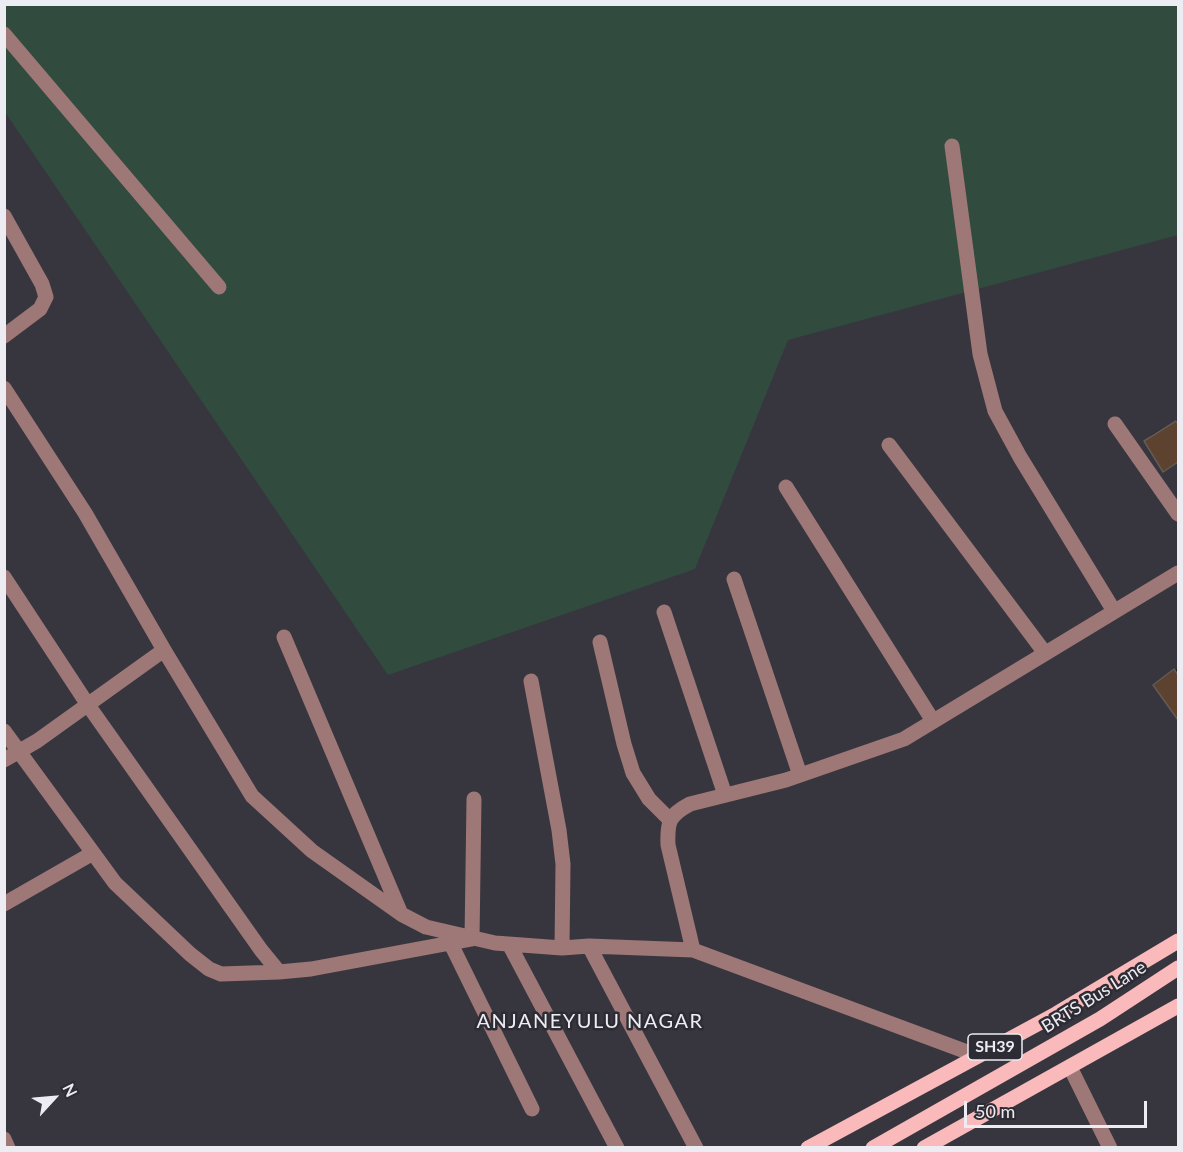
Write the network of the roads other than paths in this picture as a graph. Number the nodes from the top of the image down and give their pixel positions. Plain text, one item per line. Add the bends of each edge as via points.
1 (4, 34) edge
2 (952, 146) dead end
3 (4, 216) edge
4 (219, 287) dead end
5 (4, 336) edge
6 (4, 388) edge
7 (1115, 424) dead end
8 (889, 445) dead end
9 (786, 487) dead end
10 (1179, 514) edge
11 (1179, 573) edge
12 (4, 577) edge
13 (734, 579) dead end
14 (1114, 611) junction
15 (664, 612) dead end
16 (284, 637) dead end
17 (600, 642) dead end
18 (164, 650) junction
19 (1045, 653) junction
20 (531, 681) dead end
21 (88, 705) junction
22 (933, 721) junction
23 (4, 731) edge
24 (20, 751) junction
25 (4, 760) edge
26 (800, 775) junction
27 (725, 795) junction
28 (474, 799) dead end
29 (670, 820) junction
30 (93, 853) junction
31 (4, 904) edge
32 (401, 914) junction
33 (472, 939) junction
34 (1179, 941) edge
35 (451, 944) junction
36 (509, 944) junction
37 (589, 946) junction
38 (562, 948) junction
39 (693, 950) junction
40 (1179, 968) edge
41 (279, 972) junction
42 (1179, 1006) edge
43 (978, 1056) junction
44 (1071, 1066) junction
45 (532, 1109) dead end
46 (4, 1139) edge
47 (8, 1148) edge
48 (617, 1148) edge
49 (696, 1148) edge
50 (808, 1148) edge
51 (873, 1148) edge
52 (924, 1148) edge
53 (1110, 1148) edge

1 - 4 street
2 - 14 street via 980,354 995,411
3 - 5 street via 46,297 40,309
6 - 18 street via 85,513
7 - 10 street
8 - 19 street
9 - 22 street
11 - 14 street
12 - 21 street
13 - 26 street
14 - 19 street
15 - 27 street
16 - 32 street
17 - 29 street via 633,772 649,799
18 - 21 street
18 - 32 street via 252,796 312,851
19 - 22 street
20 - 38 street via 563,864
21 - 24 street
21 - 41 street
22 - 26 street via 904,739
23 - 24 street
24 - 25 street
24 - 30 street
26 - 27 street
27 - 29 street via 690,804
28 - 33 street
29 - 39 street via 668,845
30 - 31 street
30 - 41 street via 115,883 209,969 232,975
32 - 33 street via 426,927
33 - 35 street
33 - 36 street
34 - 43 main road, SH39
35 - 41 street
35 - 45 street
36 - 38 street
36 - 48 street
37 - 38 street
37 - 39 street
37 - 49 street
39 - 43 street
40 - 51 main road, BRTS Bus Lane via 1100,1019
42 - 44 main road
43 - 50 main road, SH39
44 - 52 main road
44 - 53 street
46 - 47 street

